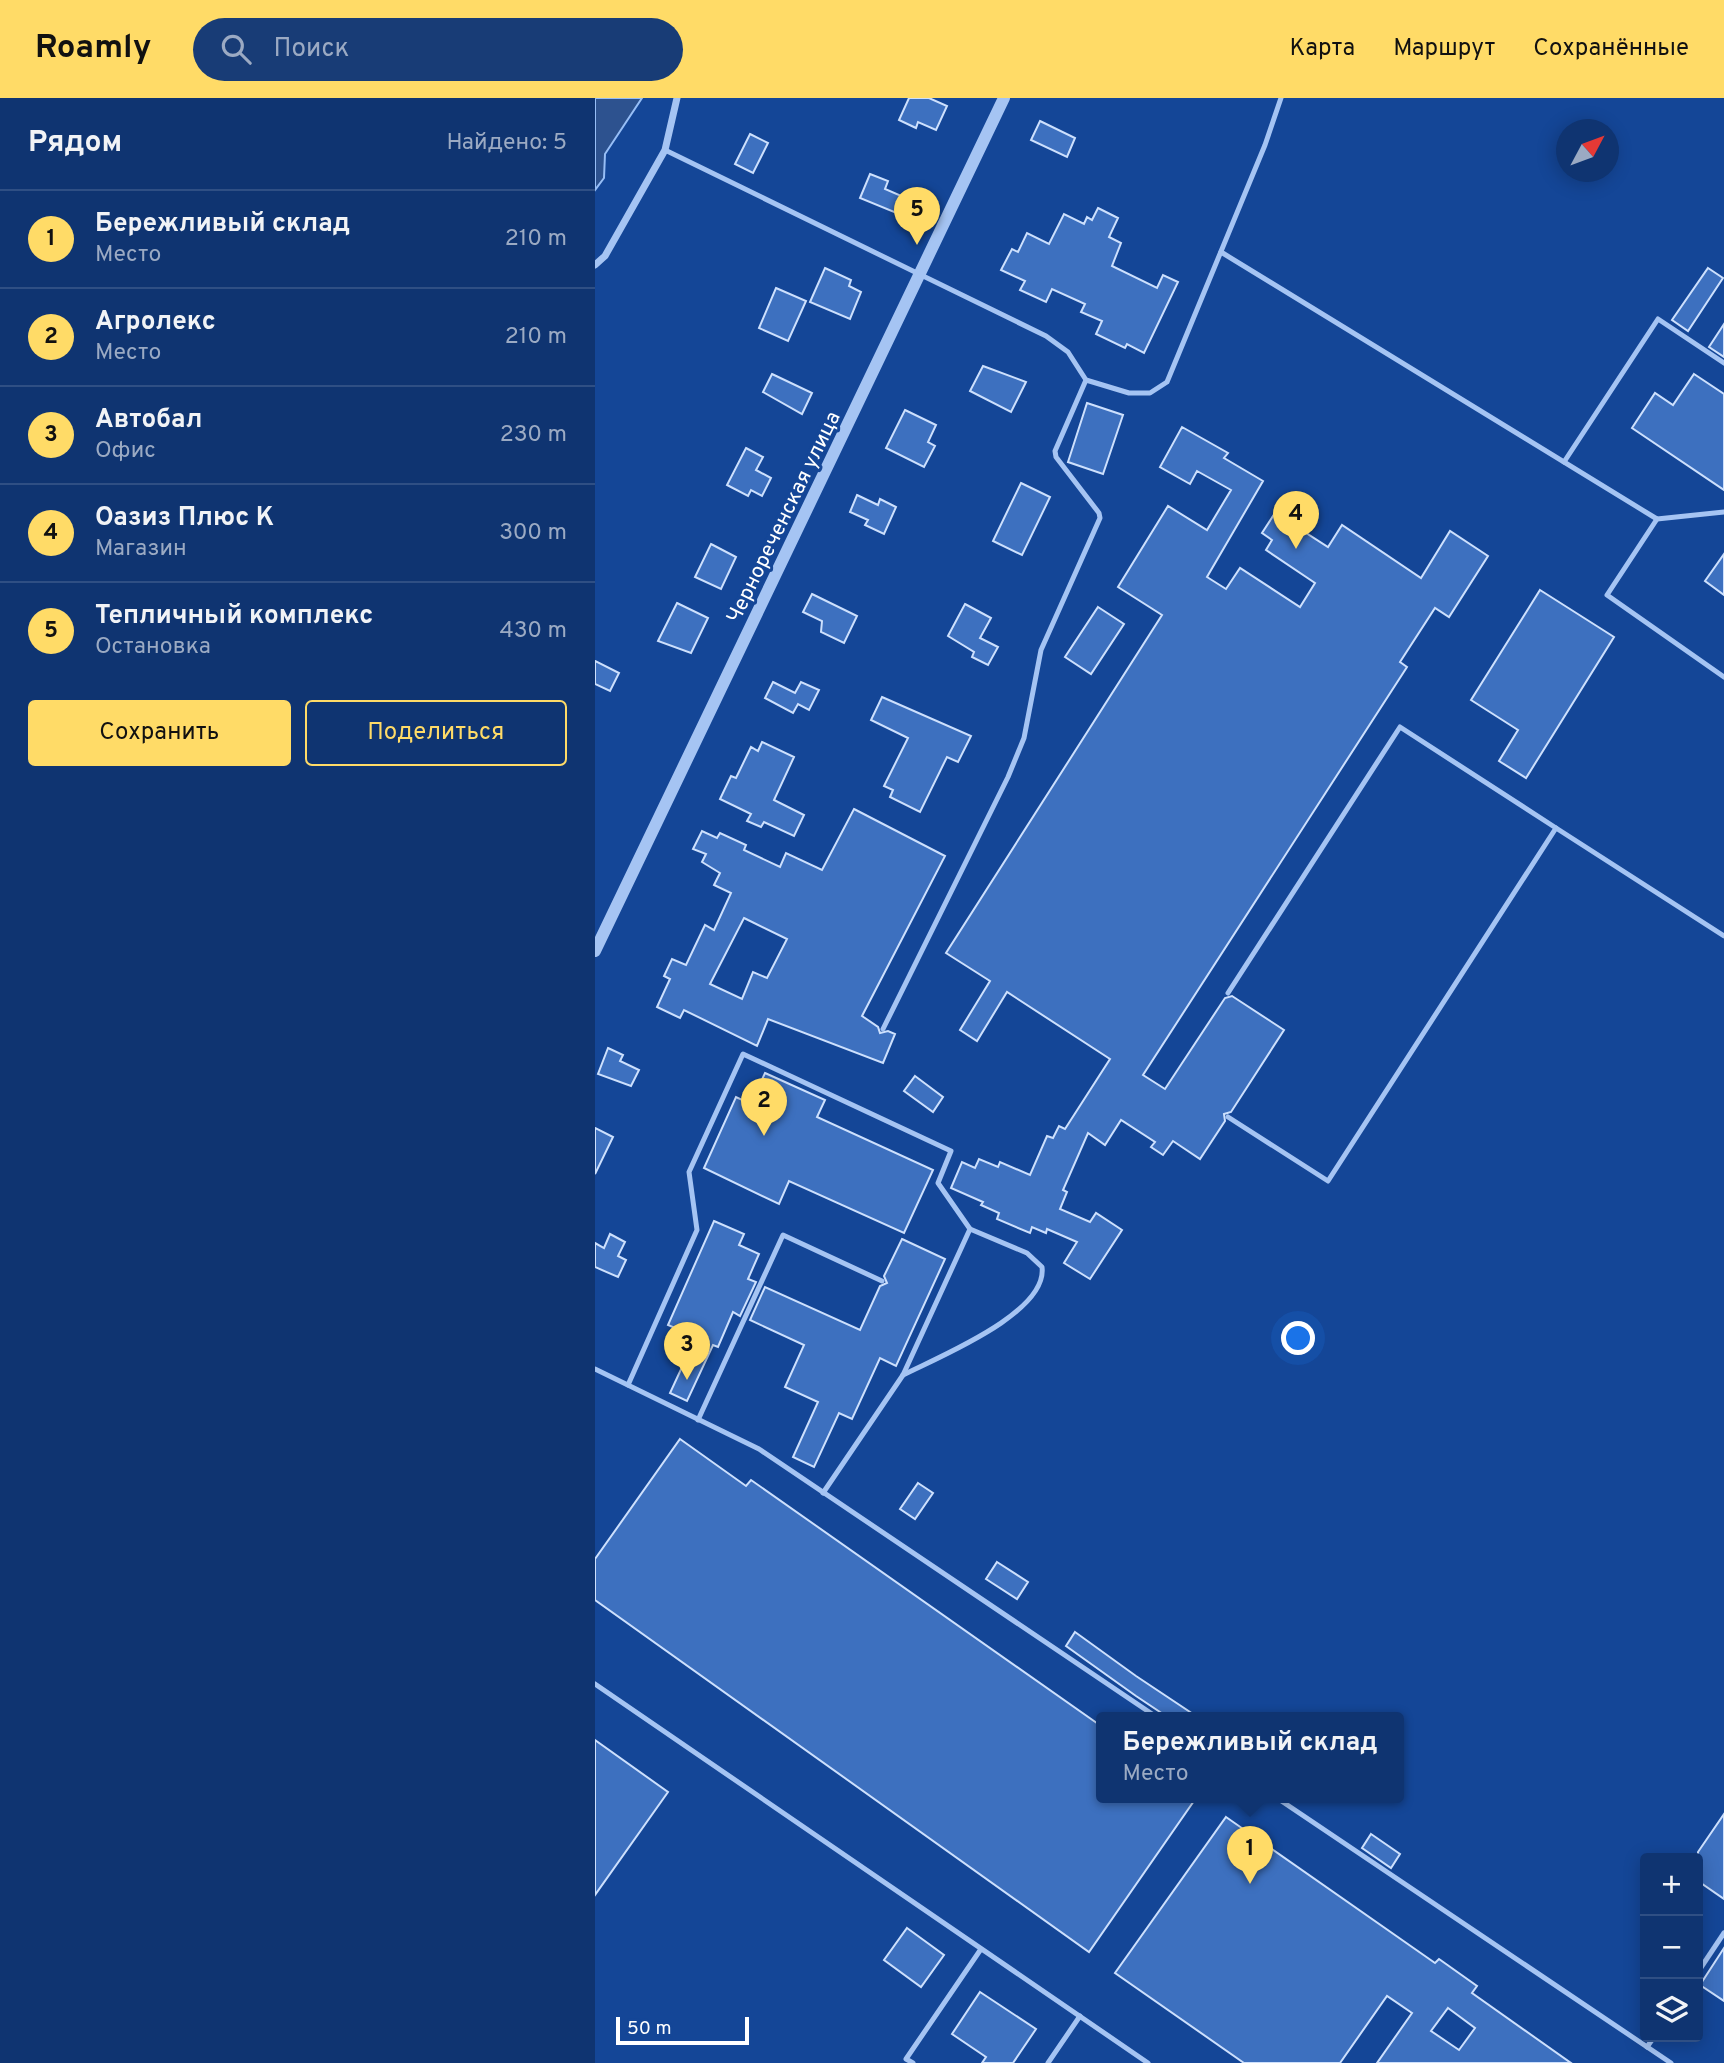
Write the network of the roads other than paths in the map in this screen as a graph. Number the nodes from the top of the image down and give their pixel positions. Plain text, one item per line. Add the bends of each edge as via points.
1 (677, 98) edge
2 (1004, 98) edge
3 (1280, 98) edge
4 (665, 150) junction
5 (1221, 252) junction
6 (595, 265) edge
7 (921, 273) junction
8 (1724, 363) edge
9 (1086, 380) junction
10 (1564, 462) junction
11 (1724, 512) edge
12 (1657, 519) junction
13 (1724, 677) edge
14 (1556, 828) junction
15 (1724, 936) edge
16 (595, 951) edge
17 (1228, 993) dead end
18 (883, 1029) dead end
19 (1228, 1117) dead end
20 (970, 1229) junction
21 (882, 1281) dead end
22 (595, 1369) edge
23 (903, 1376) junction
24 (628, 1385) junction
25 (698, 1420) junction
26 (823, 1493) junction
27 (595, 1684) edge
28 (1149, 1712) edge
29 (1284, 1803) edge
30 (1724, 1933) edge
31 (981, 1949) junction
32 (1703, 1964) edge
33 (1080, 2016) junction
34 (1650, 2042) edge
35 (1647, 2047) junction
36 (1661, 2061) edge
37 (913, 2063) edge
38 (1048, 2063) edge
39 (1148, 2063) edge
40 (1671, 2063) edge

1 - 4 street
2 - 7 street, Чернореченская улица
3 - 5 lane
4 - 6 street via 605,256
4 - 7 lane
5 - 9 lane via 1167,382 1150,393 1129,393
5 - 10 lane
7 - 9 lane via 1046,336 1067,352
7 - 16 street, Чернореченская улица
8 - 10 lane via 1658,319
9 - 18 lane via 1055,451 1100,518 1041,650 1030,716 1013,764
10 - 12 lane
11 - 12 lane
12 - 13 lane via 1607,595
14 - 15 lane
14 - 17 lane via 1400,727
14 - 19 lane via 1328,1181
20 - 23 lane
20 - 23 lane via 1027,1253 1042,1267 1041,1286 1009,1317
20 - 24 lane via 938,1183 951,1151 743,1054 689,1172 697,1230
21 - 25 lane via 783,1235
22 - 24 lane
23 - 26 lane
24 - 25 lane
25 - 26 lane via 759,1449
26 - 28 lane
27 - 31 lane
29 - 35 lane
30 - 32 lane
31 - 33 lane
31 - 37 lane via 906,2059
33 - 38 lane
33 - 39 lane
34 - 35 lane
35 - 36 lane
36 - 40 lane

